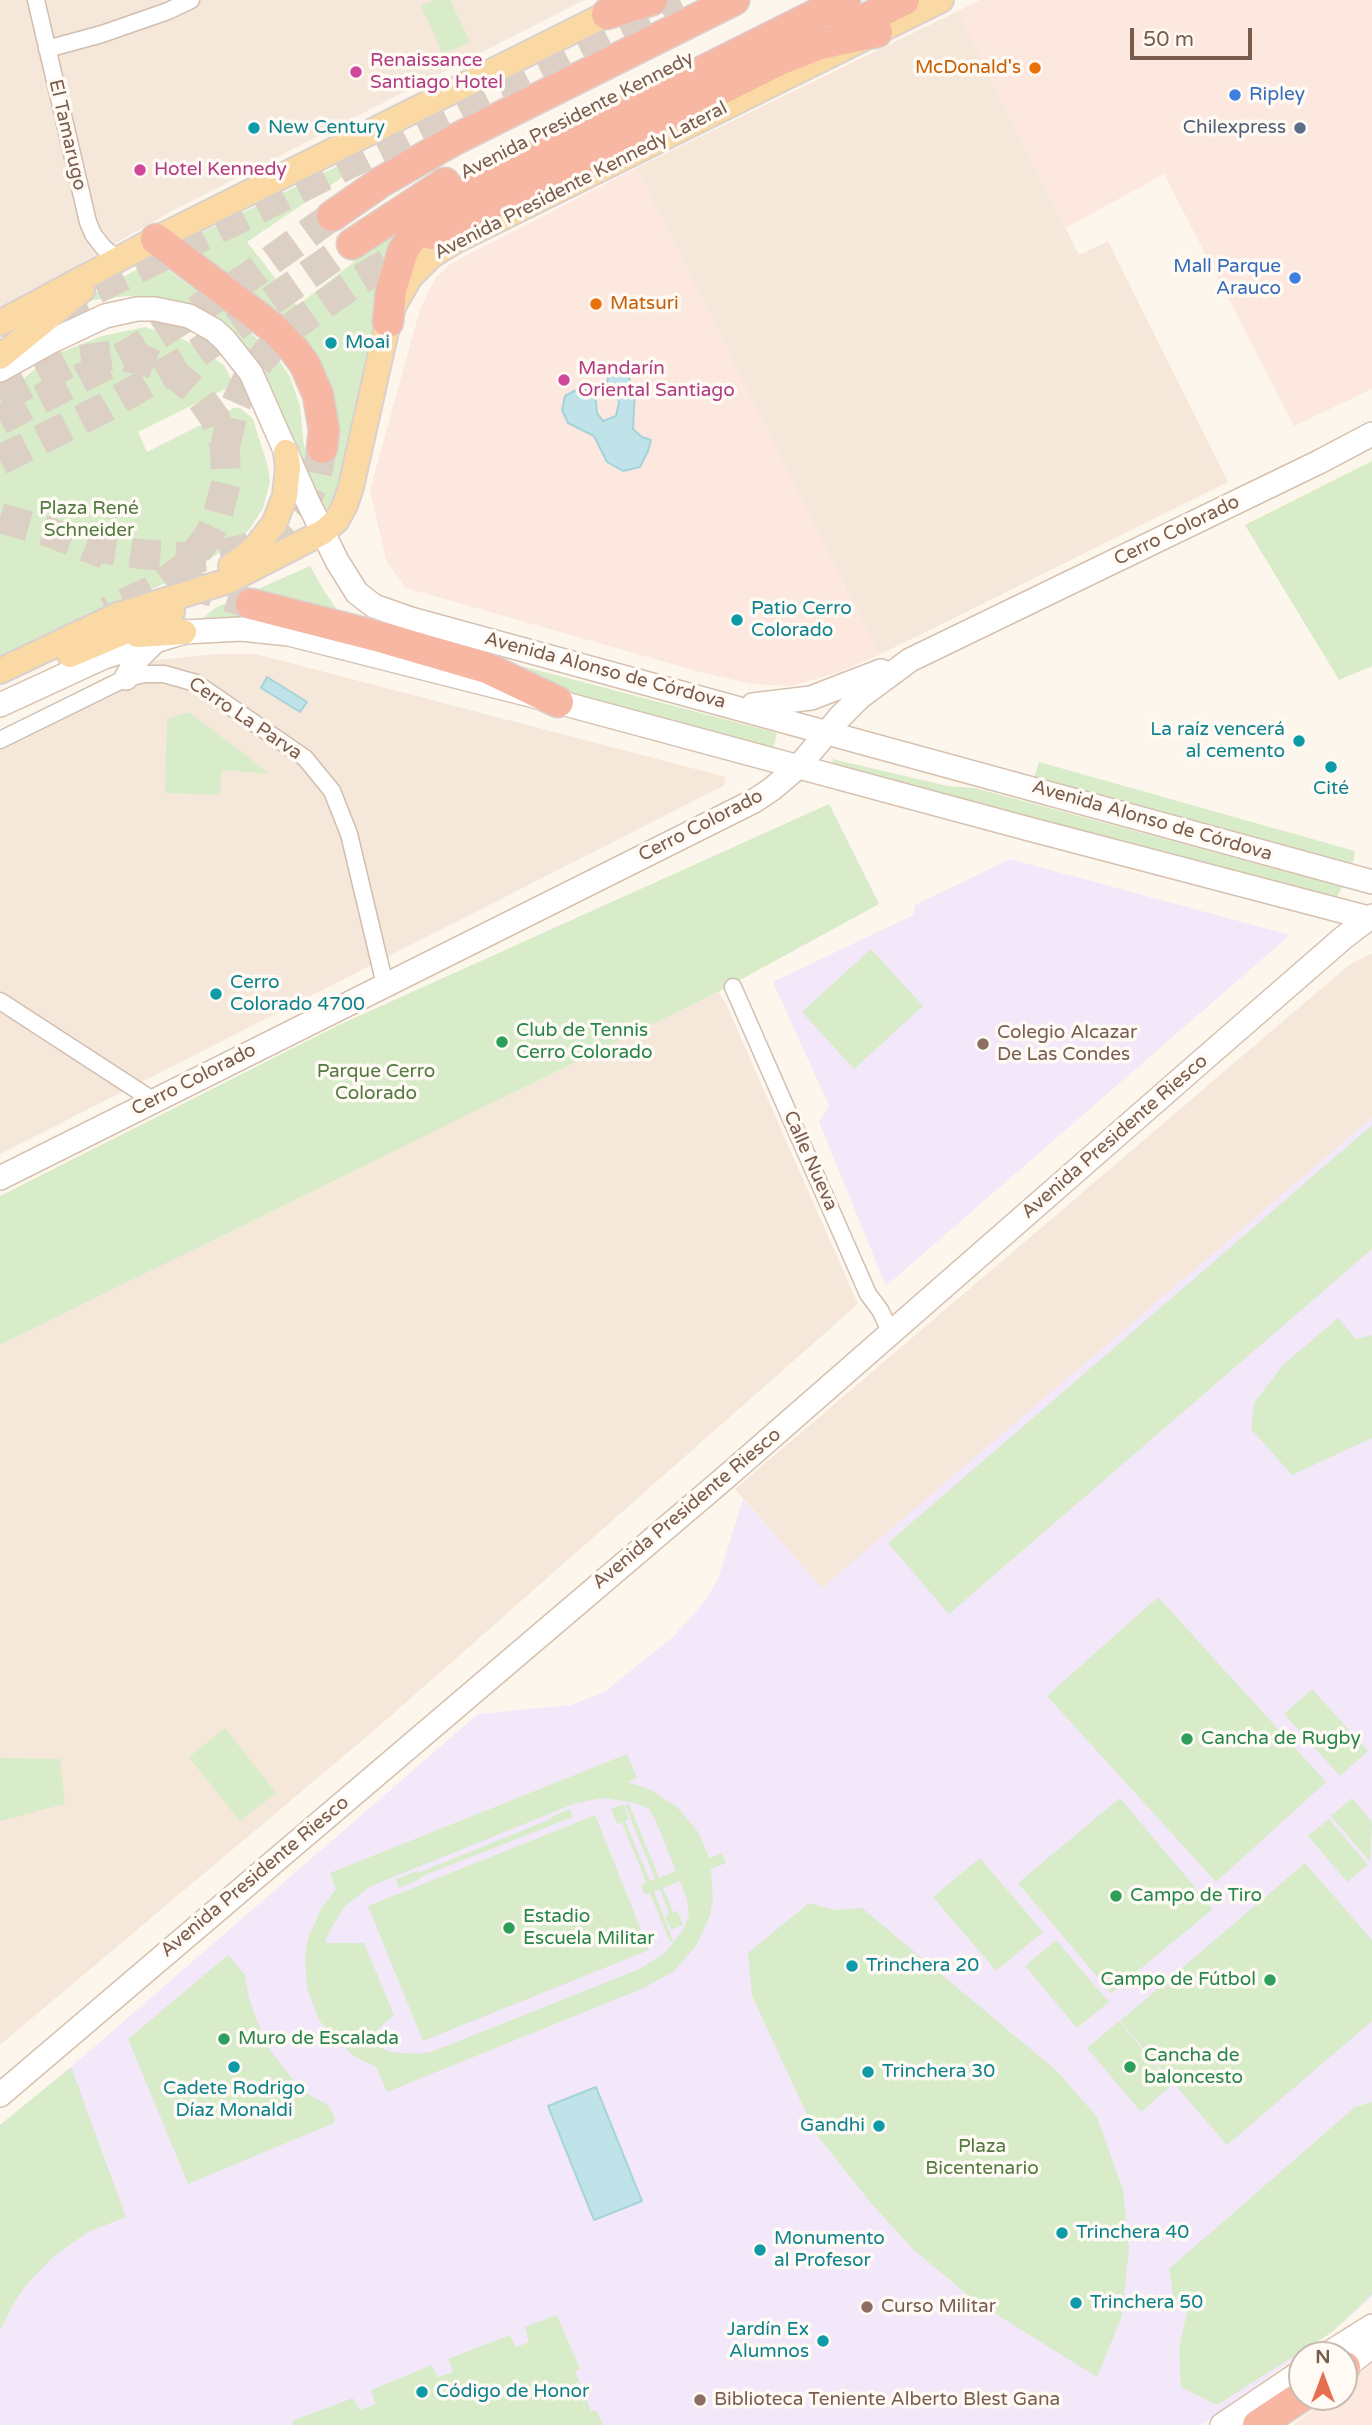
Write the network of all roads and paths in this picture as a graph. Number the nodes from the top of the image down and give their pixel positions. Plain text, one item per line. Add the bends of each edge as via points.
1 (36, 0) edge
2 (191, 0) edge
3 (636, 0) edge
4 (652, 0) edge
5 (734, 0) edge
6 (845, 0) edge
7 (904, 0) edge
8 (941, 0) edge
9 (607, 14) junction
10 (820, 16) edge
11 (877, 33) junction
12 (47, 49) junction
13 (332, 216) tunnel mouth
14 (431, 234) tunnel mouth
15 (156, 239) junction
16 (352, 244) tunnel mouth
17 (118, 260) junction
18 (388, 322) junction
19 (0, 323) edge
20 (0, 357) edge
21 (0, 370) edge
22 (1372, 434) edge
23 (323, 448) tunnel mouth
24 (286, 452) junction
25 (323, 531) junction
26 (228, 581) junction
27 (251, 604) tunnel mouth
28 (118, 615) junction
29 (184, 632) junction
30 (109, 638) junction
31 (157, 639) junction
32 (910, 660) junction
33 (0, 671) edge
34 (125, 678) junction
35 (0, 690) edge
36 (558, 702) junction
37 (0, 705) edge
38 (736, 706) junction
39 (828, 733) junction
40 (0, 740) edge
41 (799, 766) junction
42 (1372, 882) edge
43 (1371, 918) edge
44 (385, 985) junction
45 (733, 987) dead end
46 (0, 1000) edge
47 (154, 1101) junction
48 (0, 1178) edge
49 (891, 1333) junction
50 (0, 2095) edge
51 (1372, 2326) edge
52 (1348, 2341) edge
53 (1372, 2346) edge
54 (1358, 2357) edge
55 (1288, 2380) edge
56 (1288, 2405) edge
57 (1290, 2411) edge
58 (1222, 2425) edge
59 (1258, 2425) edge
60 (1272, 2425) edge

1 - 12 street, El Tamarugo
2 - 12 street via 102,34
3 - 9 main road
4 - 9 highway
5 - 13 highway, Avenida Presidente Kennedy via 454,140
6 - 10 highway
7 - 10 highway
8 - 11 main road, Avenida Presidente Kennedy Lateral
9 - 15 main road
10 - 16 highway, Avenida Presidente Kennedy via 445,183
10 - 18 highway via 458,194 429,216 409,240 392,283
11 - 14 highway via 820,44 779,60
11 - 18 main road, Avenida Presidente Kennedy Lateral via 443,248 410,277
12 - 17 street, El Tamarugo via 88,222 103,247
15 - 17 main road
15 - 23 highway via 273,328 295,351 318,395
17 - 19 main road
17 - 20 main road
18 - 25 main road, Avenida Presidente Kennedy Lateral via 348,496 341,514
21 - 24 main road, Avenida Alonso de Córdova via 104,316 137,309 189,316 214,330 242,359
22 - 32 main road, Cerro Colorado
24 - 25 main road, Avenida Alonso de Córdova
24 - 28 main road via 285,496 274,524 257,547 220,572
25 - 26 main road, Avenida Presidente Kennedy Lateral
25 - 38 main road, Avenida Alonso de Córdova via 344,574 357,593 374,606
26 - 28 main road, Avenida Presidente Kennedy Lateral
26 - 30 main road via 169,614
27 - 36 highway via 487,668
28 - 33 main road, Avenida Presidente Kennedy Lateral
29 - 30 main road
29 - 31 main road, Avenida Alonso de Córdova
29 - 36 main road, Avenida Alonso de Córdova via 241,629 289,634
30 - 35 main road
31 - 34 main road
31 - 37 main road, Avenida Alonso de Córdova via 83,665
32 - 38 main road via 811,698
32 - 39 main road, Cerro Colorado via 860,697
34 - 40 street, Cerro La Parva
34 - 44 street, Cerro La Parva via 164,674 196,682 293,748 317,770 332,791 349,834
36 - 41 main road, Avenida Alonso de Córdova
38 - 39 main road, Avenida Alonso de Córdova
39 - 41 main road, Cerro Colorado
39 - 42 main road, Avenida Alonso de Córdova
41 - 43 main road, Avenida Alonso de Córdova
41 - 44 main road, Cerro Colorado via 754,801
43 - 49 main road, Avenida Presidente Riesco
44 - 47 main road, Cerro Colorado
45 - 49 street, Calle Nueva via 868,1294
46 - 47 street
47 - 48 main road, Cerro Colorado
49 - 50 main road, Avenida Presidente Riesco
51 - 52 main road
53 - 54 main road
55 - 58 main road
56 - 59 highway
57 - 60 main road

